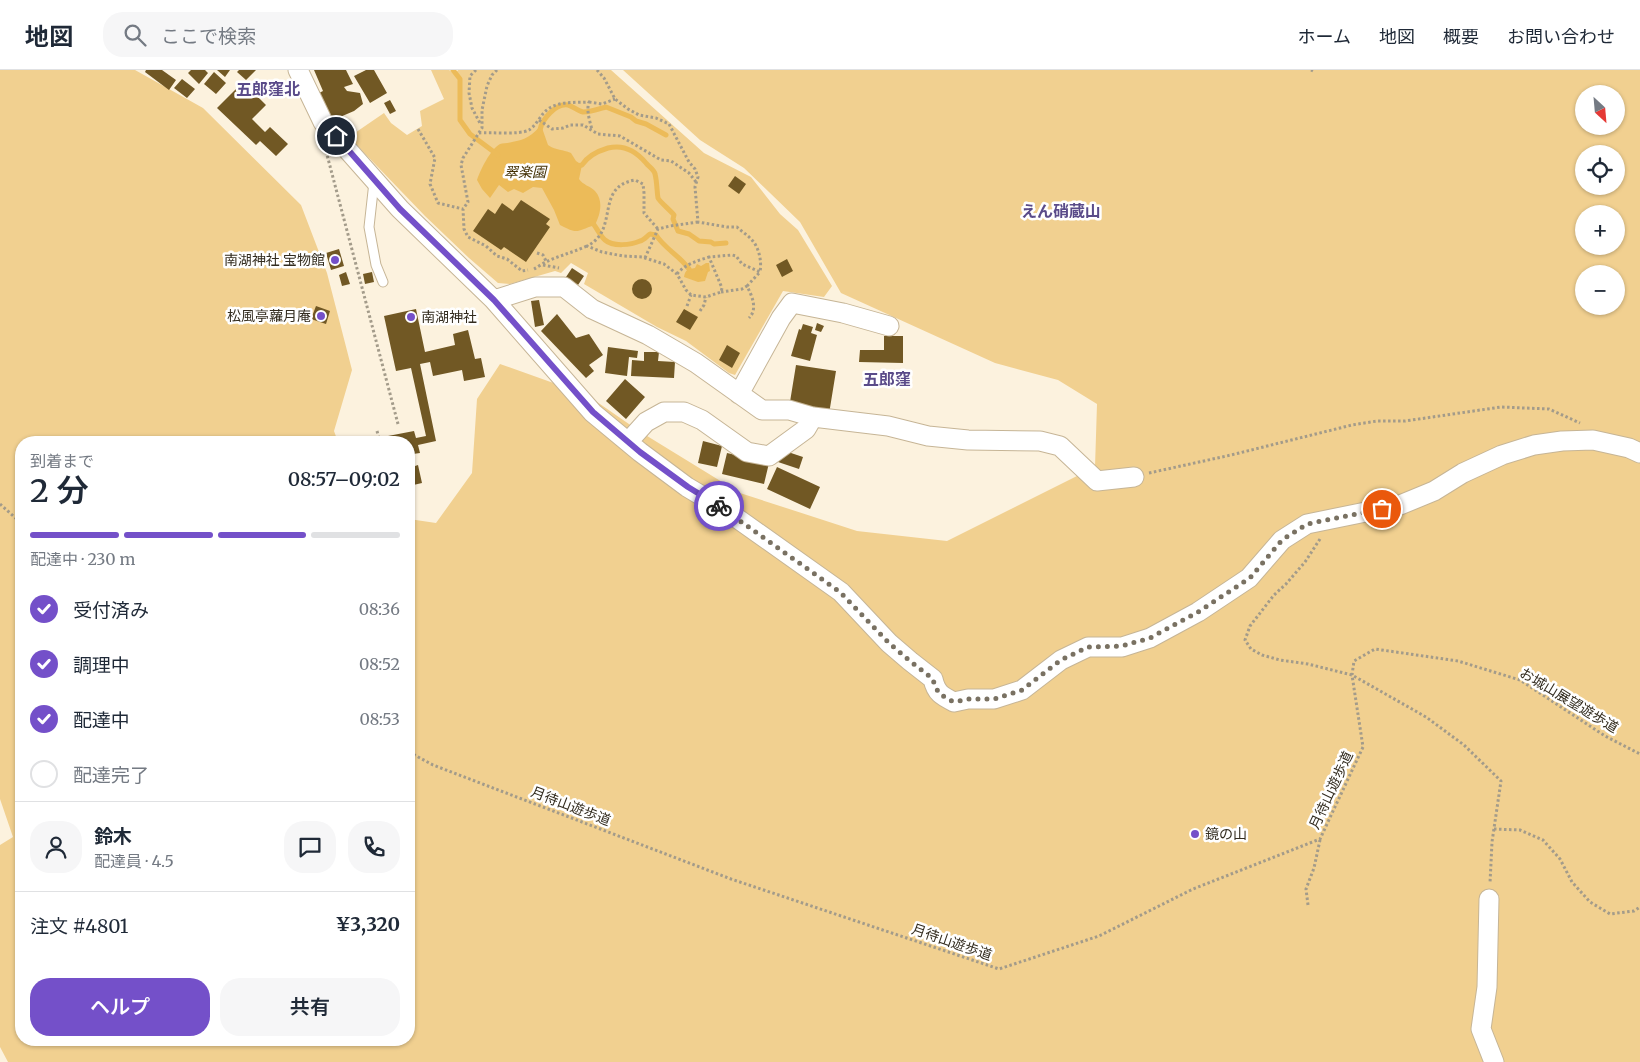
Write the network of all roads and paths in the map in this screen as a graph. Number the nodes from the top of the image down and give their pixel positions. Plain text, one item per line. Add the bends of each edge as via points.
1 (298, 70) edge
2 (476, 70) edge
3 (496, 70) edge
4 (597, 70) edge
5 (616, 99) junction
6 (588, 104) junction
7 (539, 120) junction
8 (418, 128) dead end
9 (482, 128) junction
10 (592, 130) junction
11 (479, 133) junction
12 (374, 180) junction
13 (696, 183) junction
14 (336, 189) dead end
15 (463, 209) junction
16 (698, 222) junction
17 (658, 230) junction
18 (587, 246) junction
19 (537, 253) dead end
20 (645, 258) junction
21 (709, 258) junction
22 (546, 261) junction
23 (543, 265) junction
24 (559, 268) dead end
25 (760, 272) junction
26 (677, 274) junction
27 (383, 282) dead end
28 (747, 286) junction
29 (721, 292) junction
30 (691, 295) junction
31 (706, 297) junction
32 (494, 300) junction
33 (687, 306) dead end
34 (700, 311) dead end
35 (749, 318) dead end
36 (889, 326) dead end
37 (739, 394) junction
38 (813, 417) junction
39 (398, 424) dead end
40 (1582, 424) dead end
41 (377, 431) dead end
42 (378, 436) edge
43 (628, 442) junction
44 (1640, 453) edge
45 (1134, 477) joint
46 (0, 504) edge
47 (15, 518) edge
48 (1333, 519) junction
49 (1352, 675) junction
50 (1640, 754) edge
51 (415, 755) edge
52 (1494, 829) junction
53 (1320, 839) junction
54 (1490, 899) joint
55 (1308, 905) dead end
56 (1640, 907) edge
57 (1494, 1062) edge

1 - 12 street via 323,122
2 - 9 path via 470,76 469,93
3 - 9 path via 487,86
4 - 5 path
5 - 6 path
5 - 13 path via 639,115 669,124 695,169
6 - 7 path via 561,103 550,108
6 - 10 path
7 - 10 path via 552,129 583,125
7 - 11 path via 529,130
8 - 15 path via 434,158 430,184 438,203
9 - 11 path
10 - 13 path via 598,134 620,136 661,160 671,161 689,173
11 - 15 path via 461,166 468,202
12 - 27 lane via 369,227 376,265
12 - 32 street
13 - 16 path
14 - 39 path
15 - 23 path via 464,229 468,237 522,270
16 - 17 path
16 - 25 path via 737,227 751,238 762,262
17 - 18 path via 644,213 643,184 635,180 625,182 613,192 603,231 596,242
17 - 20 path
18 - 20 path via 602,252
18 - 22 path
19 - 22 path
20 - 26 path via 664,264
21 - 25 path via 736,256 742,264
21 - 26 path via 689,264
21 - 29 path
22 - 23 path
23 - 24 path
25 - 28 path
26 - 30 path
28 - 29 path
28 - 35 path via 754,300
29 - 31 path
30 - 31 path
30 - 33 path
31 - 34 path
32 - 37 street via 535,287 564,287 592,309 696,362
32 - 43 street via 593,412
36 - 37 street via 843,312 792,303
37 - 38 street via 762,410 788,410
38 - 43 street via 806,428 769,456 747,452 702,420 684,412 664,412 646,422
38 - 45 street via 888,426 944,438 1040,441 1060,446 1097,480
40 - 45 path via 1549,409 1501,406 1405,421 1352,425
41 - 42 path
43 - 48 street via 840,592 889,643 933,679 942,696 954,702 994,699 1022,690 1061,660 1088,647 1122,646 1150,638 1250,578 1282,540 1307,524
44 - 48 street via 1593,440 1534,445 1502,455 1400,505
46 - 47 path
48 - 49 path via 1305,562 1250,626 1245,640 1251,649 1262,655
49 - 50 path, お城山展望遊歩道 via 1354,661 1375,648 1458,661 1520,680 1605,736
49 - 52 path via 1426,717 1464,745 1501,781
49 - 53 path, 月待山遊歩道 via 1364,747
51 - 53 path, 月待山遊歩道 via 433,765 731,879 999,969 1099,936 1193,889
52 - 54 path
52 - 56 path via 1520,830 1543,840 1590,902 1610,914 1634,911
53 - 55 path via 1306,889
54 - 57 street via 1488,987 1481,1028

